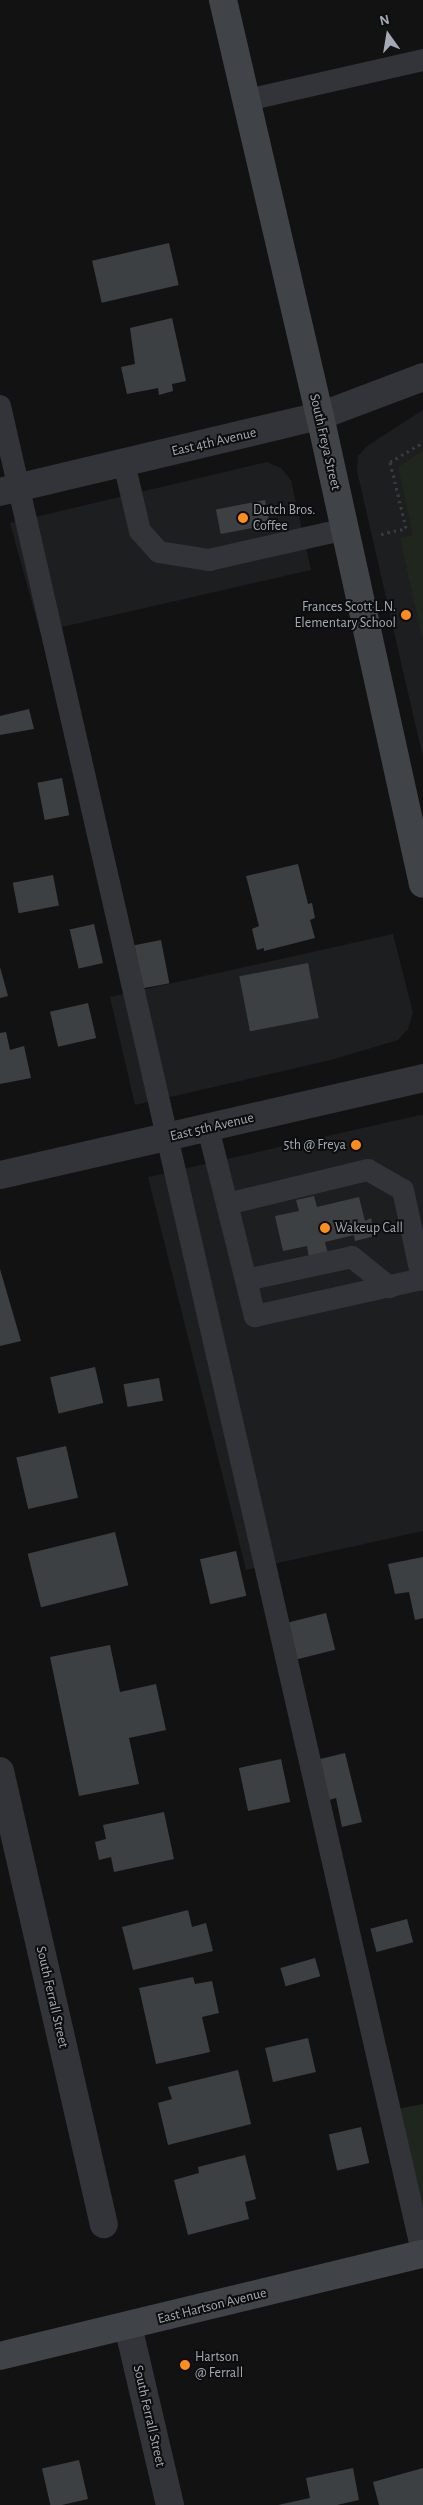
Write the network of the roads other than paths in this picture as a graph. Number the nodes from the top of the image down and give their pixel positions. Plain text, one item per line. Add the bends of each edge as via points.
1 (223, 0) edge
2 (423, 60) edge
3 (247, 100) junction
4 (423, 377) edge
5 (0, 406) edge
6 (320, 416) junction
7 (124, 463) junction
8 (9, 490) edge
9 (345, 529) junction
10 (423, 884) edge
11 (423, 1078) edge
12 (208, 1128) junction
13 (167, 1137) junction
14 (0, 1175) edge
15 (227, 1204) junction
16 (246, 1280) junction
17 (422, 1280) edge
18 (389, 1287) junction
19 (0, 1771) edge
20 (104, 2224) dead end
21 (423, 2255) edge
22 (128, 2326) junction
23 (0, 2356) edge
24 (170, 2505) edge

1 - 3 main road, South Freya Street
2 - 3 lane
3 - 6 main road, South Freya Street
4 - 6 street, East 4th Avenue
5 - 8 lane
6 - 7 street, East 4th Avenue
6 - 9 main road, South Freya Street
7 - 8 street, East 4th Avenue
7 - 9 lane via 140,531 159,552 208,560
8 - 13 lane
9 - 10 main road, South Freya Street
11 - 12 street, East 5th Avenue
12 - 13 street, East 5th Avenue
12 - 15 lane
13 - 14 street, East 5th Avenue
13 - 21 lane
15 - 16 lane
15 - 17 lane via 368,1170 403,1190
16 - 18 lane via 352,1257
16 - 18 lane via 255,1316
17 - 18 lane
19 - 20 street, South Ferrall Street
21 - 22 main road, East Hartson Avenue
22 - 23 main road, East Hartson Avenue
22 - 24 street, South Ferrall Street

